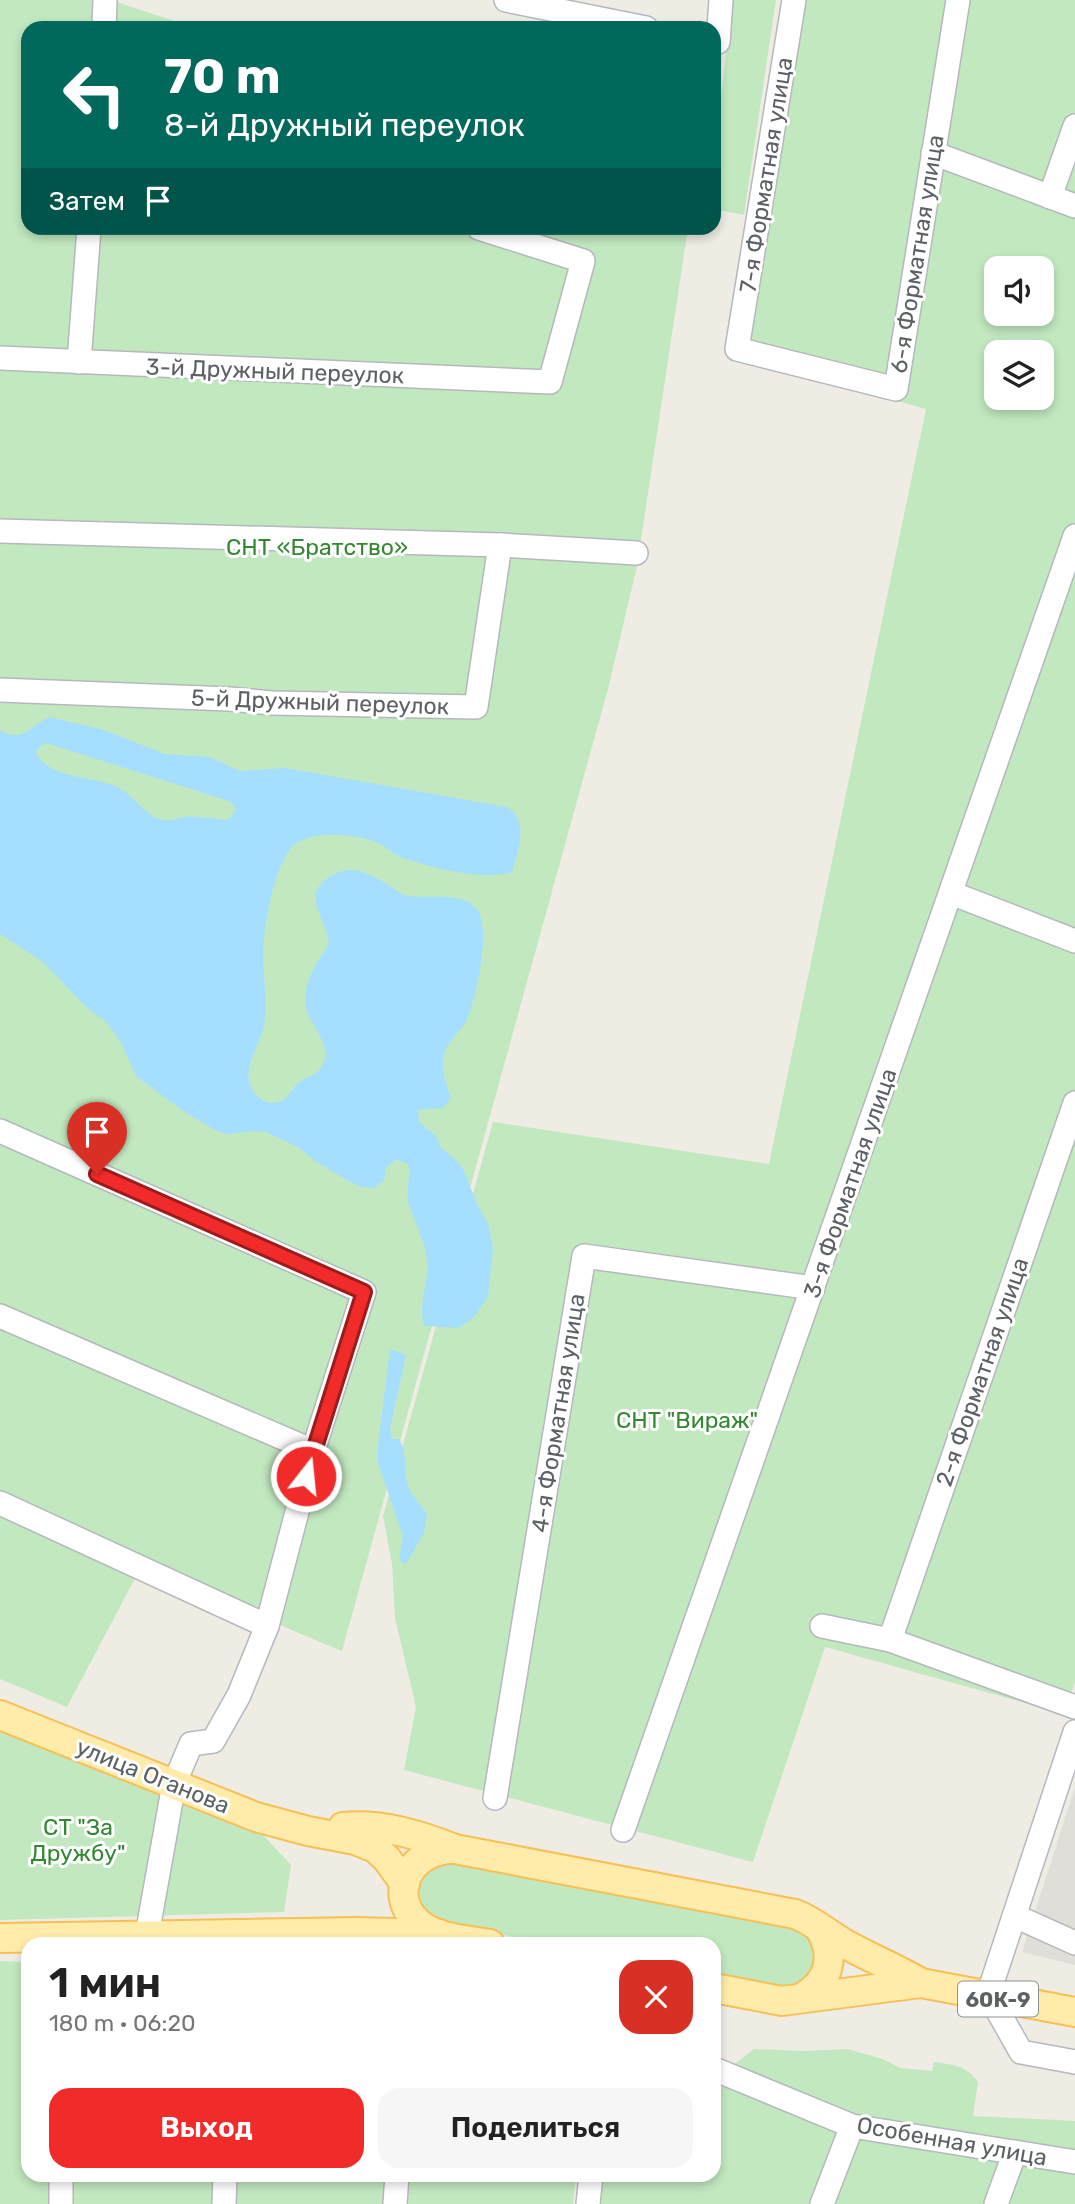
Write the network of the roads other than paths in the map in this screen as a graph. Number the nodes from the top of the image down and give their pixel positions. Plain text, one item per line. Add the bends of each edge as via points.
1 (106, 0) edge
2 (506, 0) edge
3 (721, 0) edge
4 (794, 0) edge
5 (958, 0) edge
6 (104, 21) edge
7 (611, 21) edge
8 (720, 21) edge
9 (1075, 126) edge
10 (933, 153) junction
11 (1049, 197) junction
12 (1075, 206) edge
13 (88, 235) edge
14 (501, 235) edge
15 (737, 349) joint
16 (0, 358) edge
17 (79, 362) junction
18 (0, 531) edge
19 (1075, 536) edge
20 (500, 545) junction
21 (636, 554) dead end
22 (0, 690) edge
23 (951, 893) junction
24 (1075, 941) edge
25 (1075, 1103) edge
26 (0, 1131) edge
27 (813, 1288) junction
28 (0, 1316) edge
29 (313, 1451) junction
30 (0, 1503) edge
31 (267, 1626) junction
32 (822, 1626) dead end
33 (890, 1640) junction
34 (1075, 1707) edge
35 (0, 1715) edge
36 (1075, 1732) edge
37 (174, 1784) junction
38 (495, 1798) dead end
39 (623, 1830) dead end
40 (309, 1831) junction
41 (456, 1849) junction
42 (405, 1888) junction
43 (1015, 1916) junction
44 (820, 1929) junction
45 (355, 1932) junction
46 (147, 1936) junction
47 (130, 1937) edge
48 (177, 1937) edge
49 (270, 1937) edge
50 (411, 1937) edge
51 (422, 1937) edge
52 (0, 1938) edge
53 (21, 1939) edge
54 (1075, 1943) edge
55 (920, 1983) junction
56 (721, 1988) edge
57 (803, 1997) junction
58 (990, 1997) junction
59 (1075, 2012) edge
60 (1075, 2062) edge
61 (721, 2071) edge
62 (852, 2126) junction
63 (1015, 2152) junction
64 (1075, 2162) edge
65 (61, 2182) edge
66 (225, 2182) edge
67 (397, 2182) edge
68 (590, 2182) edge
69 (61, 2204) edge
70 (224, 2204) edge
71 (395, 2204) edge
72 (588, 2204) edge
73 (822, 2204) edge
74 (996, 2204) edge

1 - 6 street
2 - 7 street
3 - 8 street
4 - 15 street, 7-я Форматная улица
5 - 10 street, 6-я Форматная улица
9 - 11 street
10 - 11 street
10 - 15 street, 6-я Форматная улица via 896,388
11 - 12 street
13 - 17 street
14 - 17 street, 3-й Дружный переулок via 583,261 550,382
16 - 17 street, 3-й Дружный переулок
18 - 20 street
19 - 23 street, 3-я Форматная улица
20 - 21 street
20 - 22 street, 5-й Дружный переулок via 476,707
23 - 24 street
23 - 27 street, 3-я Форматная улица
25 - 33 street, 2-я Форматная улица
26 - 29 street via 364,1292
27 - 38 street, 4-я Форматная улица via 584,1256
27 - 39 street, 3-я Форматная улица
28 - 29 street
29 - 31 street
30 - 31 street
31 - 37 street via 239,1696 212,1741 191,1744
32 - 33 street
33 - 34 street
35 - 37 main road, улица Оганова
36 - 43 street
37 - 40 main road, улица Оганова via 256,1817
37 - 46 street
40 - 41 main road, улица Оганова via 359,1825 416,1834
40 - 42 main road, улица Оганова via 375,1848
41 - 42 main road via 436,1849 422,1856
41 - 44 main road via 795,1914
42 - 45 main road via 382,1915
42 - 51 main road, улица Оганова via 407,1907
43 - 54 street
43 - 58 street
44 - 55 main road
44 - 57 main road via 828,1941 827,1973
45 - 49 main road
45 - 50 main road
46 - 47 main road
46 - 48 main road
52 - 53 main road
55 - 57 main road
55 - 58 main road, 60К-9
56 - 57 main road via 782,2000
58 - 59 main road, 60К-9
58 - 60 street via 1021,2052
61 - 62 street, Особенная улица
62 - 63 street, Особенная улица
62 - 73 street
63 - 64 street, Особенная улица
63 - 74 street
65 - 69 street
66 - 70 street
67 - 71 street
68 - 72 street

